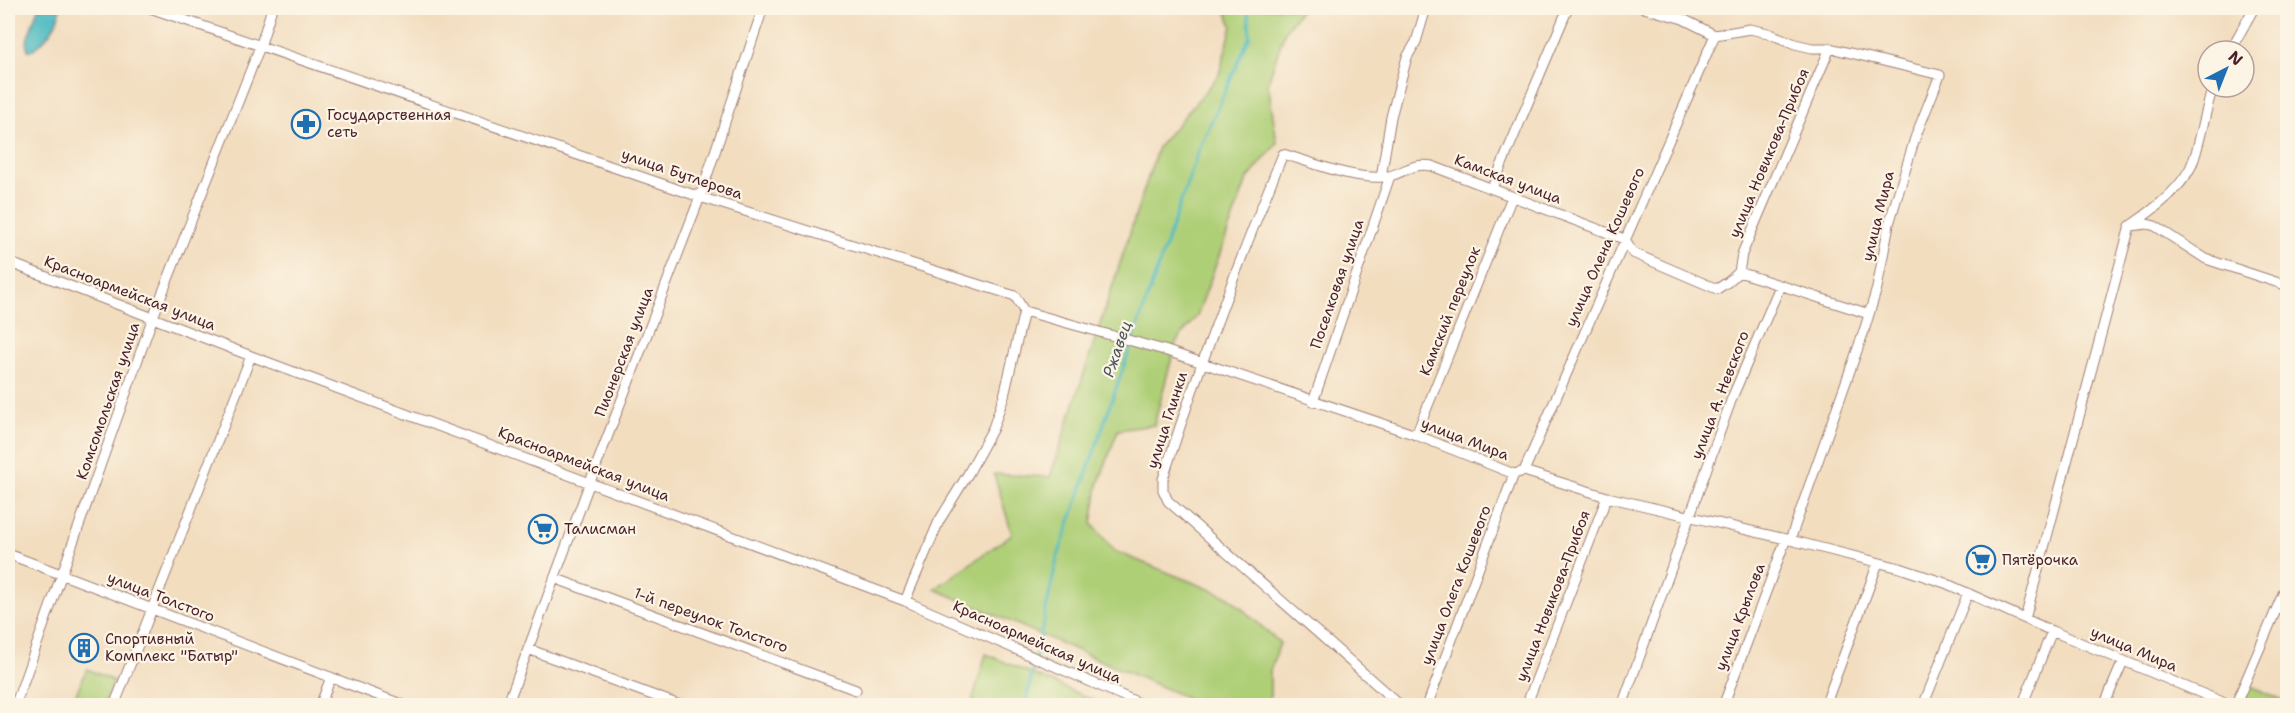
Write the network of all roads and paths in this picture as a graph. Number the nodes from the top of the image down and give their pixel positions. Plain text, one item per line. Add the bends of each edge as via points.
1 (150, 8) edge
2 (272, 8) edge
3 (763, 8) edge
4 (1426, 8) edge
5 (1568, 8) edge
6 (1644, 8) edge
7 (2254, 8) edge
8 (1715, 35) junction
9 (2237, 39) edge
10 (261, 44) junction
11 (1830, 48) junction
12 (2209, 99) edge
13 (1386, 177) junction
14 (1492, 188) junction
15 (700, 197) junction
16 (1512, 197) junction
17 (2130, 226) junction
18 (1624, 239) junction
19 (8, 262) edge
20 (1739, 272) junction
21 (1780, 286) junction
22 (2288, 286) edge
23 (1024, 310) junction
24 (1869, 314) junction
25 (153, 317) junction
26 (251, 356) junction
27 (1202, 364) junction
28 (1313, 402) junction
29 (1416, 435) junction
30 (1524, 471) junction
31 (1514, 474) junction
32 (590, 482) junction
33 (1607, 497) junction
34 (1691, 517) junction
35 (1788, 540) junction
36 (8, 554) edge
37 (1878, 563) junction
38 (62, 575) junction
39 (554, 578) junction
40 (2288, 582) edge
41 (1968, 593) junction
42 (905, 600) junction
43 (152, 609) junction
44 (2025, 620) junction
45 (2052, 631) junction
46 (528, 649) junction
47 (2123, 661) junction
48 (331, 677) junction
49 (856, 690) dead end
50 (15, 705) edge
51 (114, 705) edge
52 (320, 705) edge
53 (406, 705) edge
54 (507, 705) edge
55 (682, 705) edge
56 (1146, 705) edge
57 (1401, 705) edge
58 (1427, 705) edge
59 (1526, 705) edge
60 (1622, 705) edge
61 (1723, 705) edge
62 (1825, 705) edge
63 (1923, 705) edge
64 (2022, 705) edge
65 (2104, 705) edge
66 (2234, 705) edge

1 - 10 street, улица Бутлерова
2 - 10 street, Комсомольская улица
3 - 15 street, Пионерская улица
4 - 13 street, Поселковая улица via 1407,57 1391,117
5 - 14 street
6 - 8 street via 1683,19
7 - 9 street
8 - 11 street via 1750,29 1795,44
8 - 18 street, улица Олена Кошевого
10 - 15 street, улица Бутлерова
10 - 25 street, Комсомольская улица
11 - 20 street, улица Новикова-Прибоя via 1742,254
11 - 24 street, улица Мира via 1940,75 1915,138 1889,224
12 - 17 street via 2188,172
13 - 14 street, Камская улица via 1420,164
13 - 27 street, улица Глинки via 1355,174 1283,154 1240,256
13 - 28 street, Поселковая улица
14 - 16 street, Камская улица
15 - 23 street, улица Бутлерова via 1015,296
15 - 32 street, Пионерская улица
16 - 18 street, Камская улица
16 - 29 street, Камский переулок
17 - 22 street via 2155,226 2206,259
17 - 44 street
18 - 20 street via 1633,253 1717,289
18 - 30 street, улица Олена Кошевого
19 - 25 street, Красноармейская улица
20 - 21 street
21 - 24 street
21 - 34 street, улица А. Невского via 1732,398
23 - 27 street, улица Бутлерова
23 - 42 street via 993,428 939,521
24 - 35 street, улица Мира
25 - 26 street, Красноармейская улица
25 - 38 street, Комсомольская улица
26 - 32 street, Красноармейская улица
26 - 43 street
27 - 28 street, улица Мира
27 - 57 street, улица Глинки via 1163,479 1168,501
28 - 29 street, улица Мира
29 - 31 street, улица Мира
30 - 31 street, улица Мира
30 - 33 street, улица Мира
31 - 58 street, улица Олега Кошевого
32 - 39 street, Пионерская улица
32 - 42 street, Красноармейская улица
33 - 34 street, улица Мира
33 - 59 street, улица Новикова-Прибоя
34 - 35 street, улица Мира
34 - 60 street
35 - 37 street, улица Мира
35 - 61 street, улица Крылова
36 - 38 street, улица Толстого
37 - 41 street, улица Мира
37 - 62 street
38 - 43 street, улица Толстого
38 - 50 street, Комсомольская улица
39 - 46 street, Пионерская улица
39 - 49 street, 1-й переулок Толстого
40 - 66 street, улица Мира
41 - 44 street, улица Мира
41 - 63 street
42 - 56 street, Красноармейская улица
43 - 48 street, улица Толстого
43 - 51 street
44 - 45 street, улица Мира
45 - 47 street, улица Мира
45 - 64 street
46 - 54 street, Пионерская улица
46 - 55 street
47 - 65 street
47 - 66 street, улица Мира
48 - 52 street
48 - 53 street, улица Толстого

